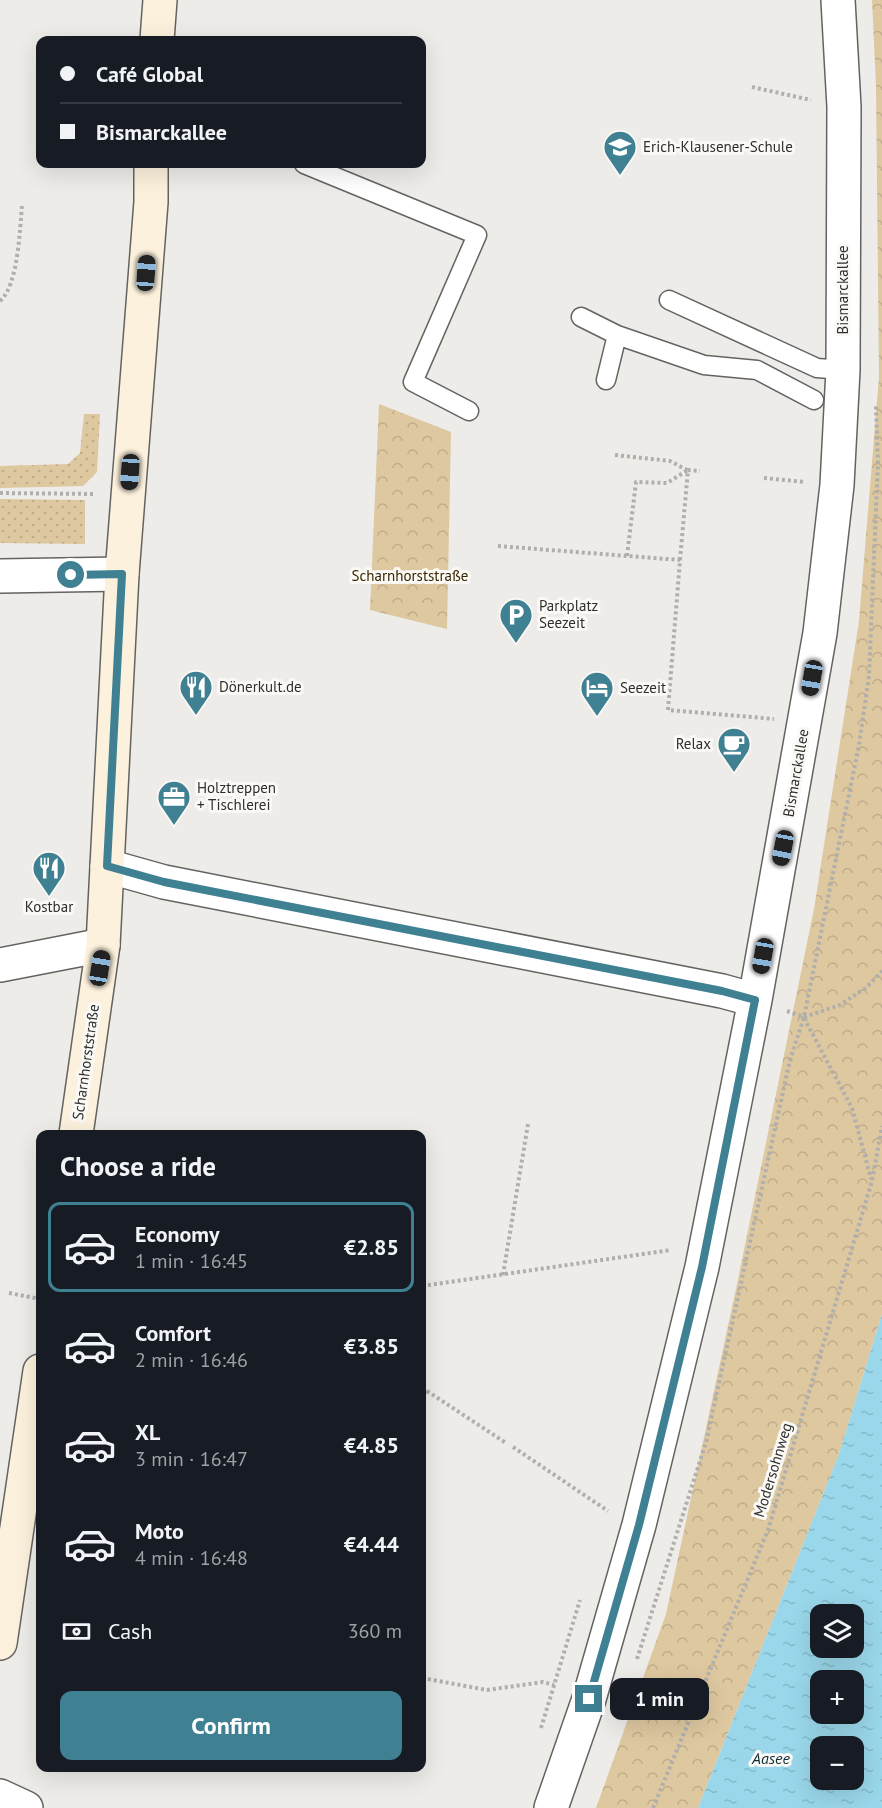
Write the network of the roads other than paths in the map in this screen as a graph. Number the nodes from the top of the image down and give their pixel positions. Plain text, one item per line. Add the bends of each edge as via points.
1 (160, 0) edge
2 (838, 0) edge
3 (157, 36) edge
4 (151, 168) edge
5 (314, 168) edge
6 (669, 300) dead end
7 (581, 317) dead end
8 (617, 335) junction
9 (843, 370) junction
10 (606, 380) dead end
11 (814, 400) dead end
12 (469, 411) dead end
13 (122, 574) junction
14 (0, 576) edge
15 (107, 866) junction
16 (104, 945) junction
17 (0, 965) edge
18 (755, 1000) junction
19 (77, 1130) edge
20 (36, 1398) edge
21 (2, 1624) edge
22 (0, 1796) edge
23 (26, 1808) edge
24 (551, 1808) edge

1 - 3 street
2 - 9 street, Bismarckallee via 844,107
4 - 13 street, Scharnhorststraße
5 - 12 lane via 477,235 413,382
6 - 9 lane via 817,368
7 - 8 lane
8 - 10 lane
8 - 11 lane via 704,365 757,370
9 - 18 street, Bismarckallee via 837,485 820,633 789,721
13 - 14 street
13 - 15 street, Scharnhorststraße
15 - 16 street, Scharnhorststraße
15 - 18 street via 164,882
16 - 17 street
16 - 19 street, Scharnhorststraße
18 - 24 street, Bismarckallee via 702,1267 639,1525 589,1699
20 - 21 street
22 - 23 street

